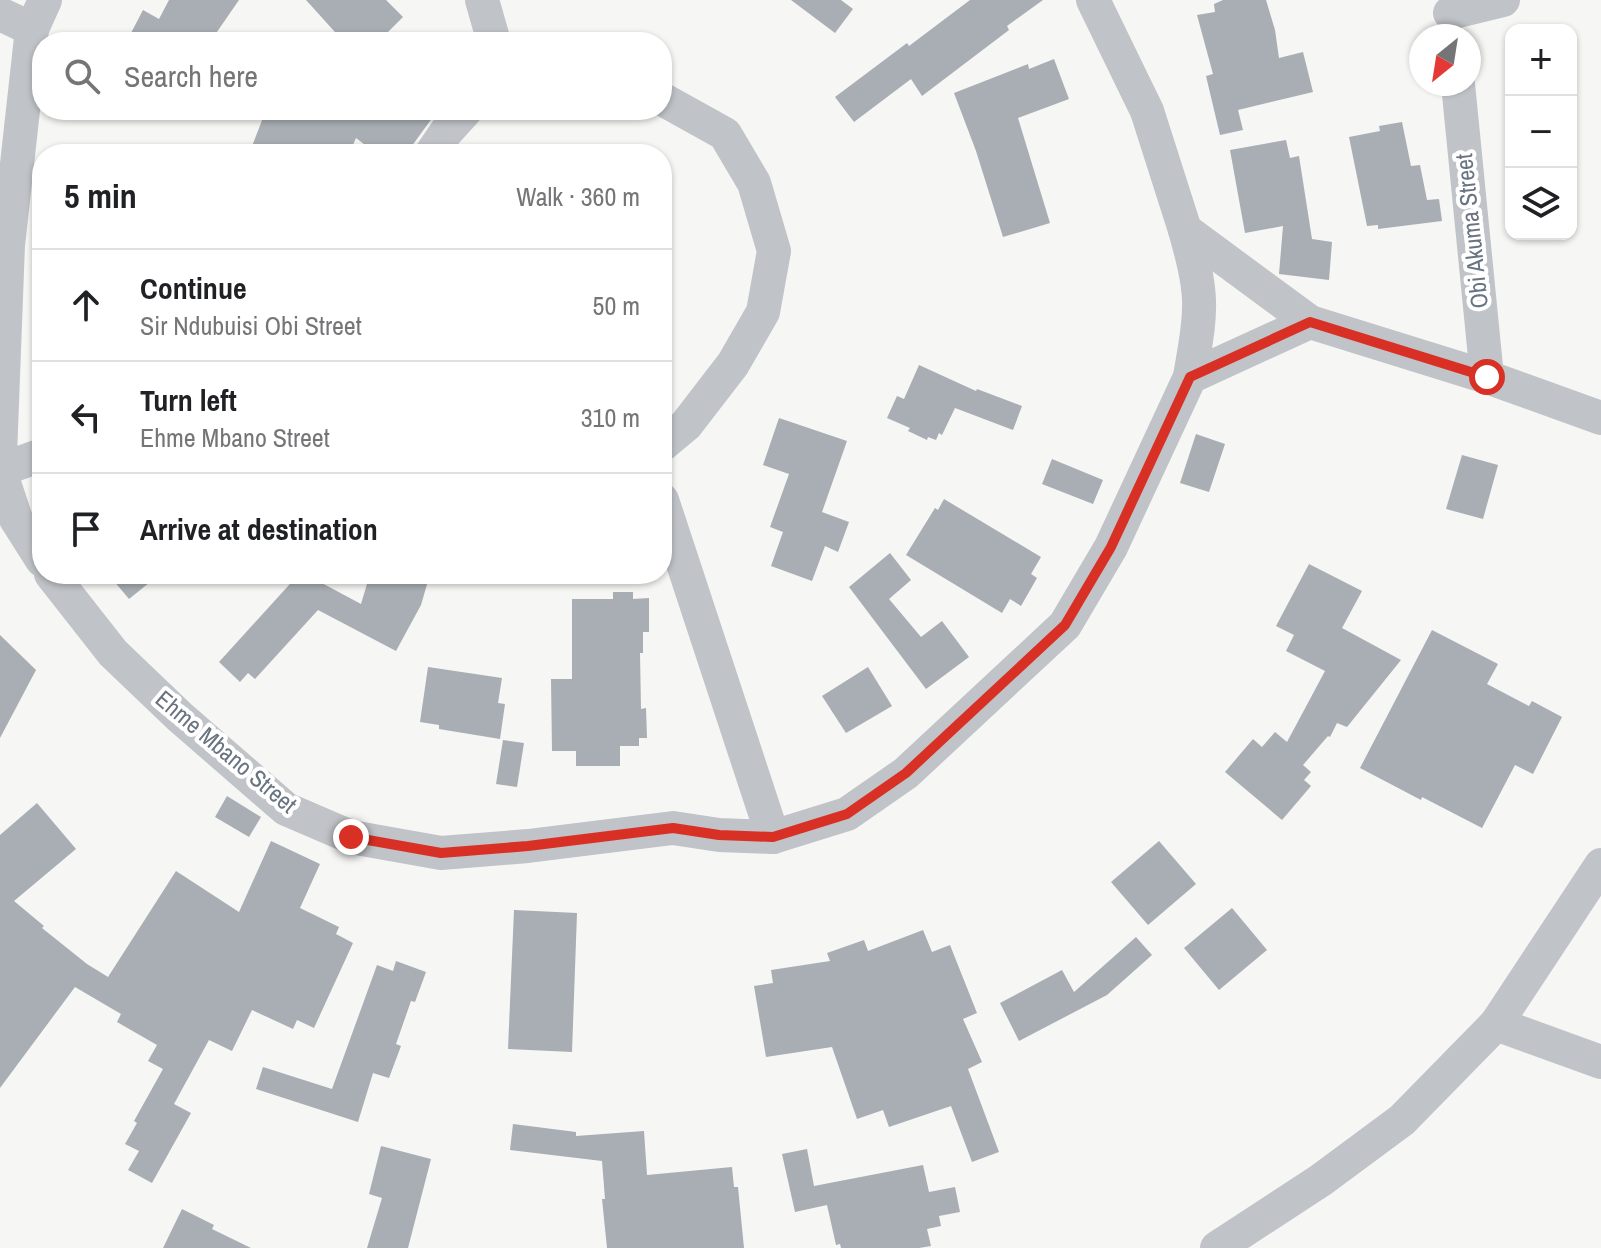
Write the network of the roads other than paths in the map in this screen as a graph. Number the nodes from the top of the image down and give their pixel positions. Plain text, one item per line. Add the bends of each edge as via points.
1 (482, 0) edge
2 (1093, 0) edge
3 (1503, 0) edge
4 (0, 14) edge
5 (39, 14) edge
6 (1450, 16) edge
7 (491, 32) edge
8 (32, 66) edge
9 (1459, 96) edge
10 (672, 105) edge
11 (457, 120) edge
12 (438, 144) edge
13 (1185, 230) junction
14 (1310, 322) junction
15 (1190, 377) junction
16 (1487, 377) junction
17 (1601, 418) edge
18 (672, 437) edge
19 (0, 456) edge
20 (32, 459) edge
21 (0, 470) edge
22 (672, 530) edge
23 (32, 544) edge
24 (59, 584) edge
25 (773, 837) junction
26 (1601, 865) edge
27 (1496, 1024) junction
28 (1601, 1062) edge
29 (1217, 1248) edge

1 - 7 street
2 - 13 street, Ehme Mbano Street via 1147,111
3 - 6 street
4 - 5 street
8 - 19 street via 8,245
9 - 16 street, Obi Akuma Street
10 - 18 street via 725,134 754,183 774,251 763,312 733,364
11 - 12 street
13 - 14 street
13 - 15 street, Ehme Mbano Street via 1199,299
14 - 15 street
14 - 16 street
15 - 25 street, Ehme Mbano Street via 1111,547 1065,625 906,773 847,814
16 - 17 street
20 - 21 street
21 - 23 street via 16,519
22 - 25 street
24 - 25 street, Ehme Mbano Street via 113,653 286,809 351,837 441,853 673,828
26 - 27 street
27 - 28 street
27 - 29 street via 1402,1120

